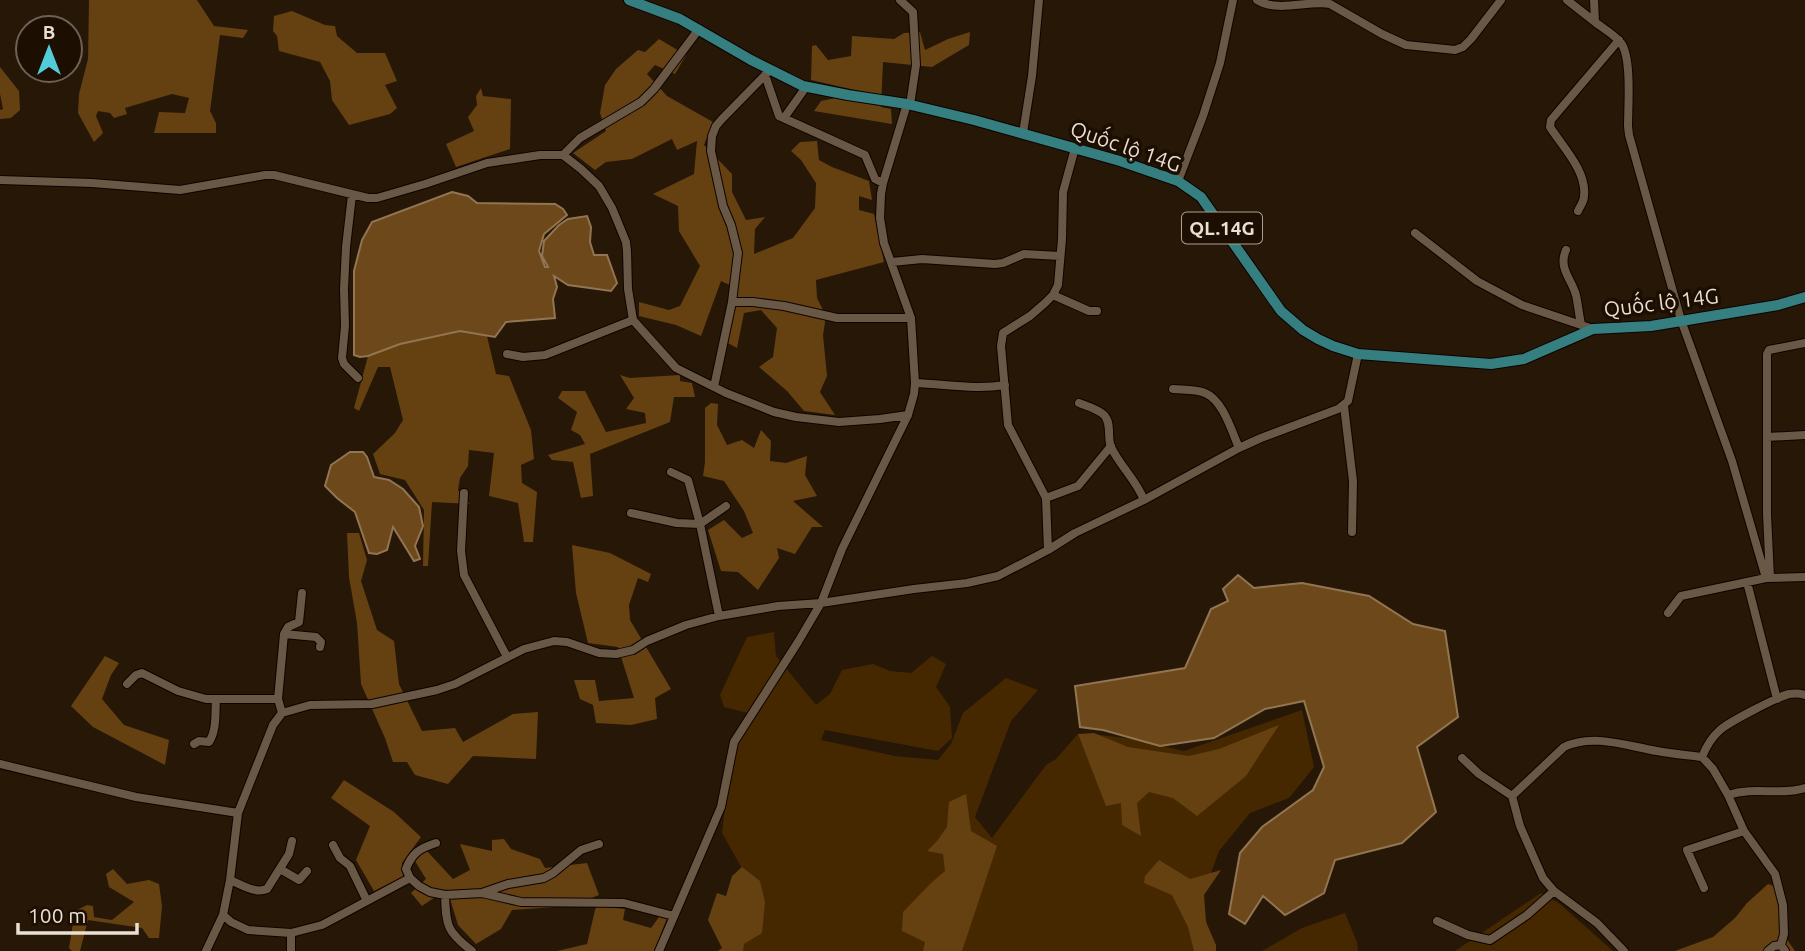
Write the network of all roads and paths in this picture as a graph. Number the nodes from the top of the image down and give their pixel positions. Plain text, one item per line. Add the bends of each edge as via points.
1 (629, 0) edge
2 (900, 0) edge
3 (1039, 0) edge
4 (1233, 0) edge
5 (1257, 0) edge
6 (1501, 0) edge
7 (1567, 0) edge
8 (1594, 0) edge
9 (653, 4) edge
10 (1595, 22) junction
11 (699, 29) junction
12 (1619, 40) junction
13 (767, 72) junction
14 (806, 87) junction
15 (908, 105) junction
16 (784, 118) junction
17 (1023, 133) junction
18 (1075, 148) junction
19 (563, 155) junction
20 (0, 180) edge
21 (1178, 181) junction
22 (883, 183) junction
23 (352, 195) junction
24 (1578, 211) dead end
25 (1415, 233) dead end
26 (1566, 250) dead end
27 (1060, 256) junction
28 (892, 262) junction
29 (1053, 295) junction
30 (1805, 297) edge
31 (732, 302) junction
32 (1097, 311) dead end
33 (911, 318) junction
34 (633, 320) junction
35 (1681, 320) junction
36 (1581, 324) junction
37 (1593, 329) junction
38 (1805, 343) edge
39 (506, 354) dead end
40 (1358, 354) junction
41 (358, 378) dead end
42 (915, 383) junction
43 (1006, 384) junction
44 (714, 387) junction
45 (1172, 389) dead end
46 (1079, 403) dead end
47 (1344, 406) junction
48 (908, 415) junction
49 (1805, 435) edge
50 (1767, 436) junction
51 (1111, 446) junction
52 (1239, 448) junction
53 (671, 472) dead end
54 (464, 493) dead end
55 (1046, 498) junction
56 (1144, 500) junction
57 (726, 506) dead end
58 (631, 513) dead end
59 (1767, 514) junction
60 (1749, 516) junction
61 (700, 524) junction
62 (1352, 532) dead end
63 (1048, 550) junction
64 (1768, 578) junction
65 (1805, 578) edge
66 (1747, 582) junction
67 (302, 593) dead end
68 (821, 603) junction
69 (1668, 613) dead end
70 (719, 616) junction
71 (284, 634) junction
72 (320, 647) dead end
73 (507, 657) junction
74 (127, 684) dead end
75 (1805, 695) edge
76 (216, 699) junction
77 (278, 699) junction
78 (1777, 699) junction
79 (282, 713) junction
80 (194, 744) dead end
81 (1702, 757) junction
82 (1462, 758) dead end
83 (0, 764) edge
84 (1805, 788) edge
85 (1728, 795) junction
86 (1512, 796) junction
87 (238, 813) junction
88 (1744, 831) junction
89 (292, 841) dead end
90 (436, 843) dead end
91 (599, 844) dead end
92 (333, 845) dead end
93 (280, 869) junction
94 (307, 871) dead end
95 (410, 878) junction
96 (230, 880) junction
97 (1704, 888) dead end
98 (1555, 891) junction
99 (482, 893) junction
100 (445, 895) junction
101 (367, 901) junction
102 (223, 915) junction
103 (674, 916) junction
104 (1437, 921) dead end
105 (291, 933) junction
106 (1783, 948) edge
107 (206, 951) edge
108 (291, 951) edge
109 (472, 951) edge
110 (659, 951) edge
111 (1624, 951) edge
112 (1768, 951) edge

1 - 9 main road, Quốc lộ 14G / QL.14G
2 - 15 street via 914,18 916,65
3 - 17 street
4 - 21 street via 1220,63
5 - 6 street via 1279,5 1323,2 1406,45 1455,50 1471,39
7 - 10 street
8 - 10 street
9 - 11 main road, Quốc lộ 14G / QL.14G
10 - 12 street
11 - 13 main road, Quốc lộ 14G / QL.14G
11 - 19 street via 647,96 580,138
12 - 24 street via 1551,120 1550,127 1572,156 1584,188
12 - 35 street via 1628,65 1629,135
13 - 14 main road, Quốc lộ 14G / QL.14G
13 - 16 street via 779,116
13 - 31 street via 712,136 723,206 738,253
14 - 15 main road, Quốc lộ 14G / QL.14G
14 - 16 street
15 - 17 main road, Quốc lộ 14G / QL.14G
15 - 22 street
16 - 22 street via 865,155 875,179
17 - 18 main road, Quốc lộ 14G / QL.14G
18 - 21 main road, Quốc lộ 14G / QL.14G
18 - 27 street via 1063,192
19 - 23 street via 487,163 377,198
19 - 34 street via 599,186 612,208 628,251
20 - 23 street via 180,190 265,175
21 - 40 main road, Quốc lộ 14G / QL.14G via 1201,197 1281,311 1318,339
22 - 28 street via 880,218
23 - 41 street via 342,358
25 - 36 street via 1477,281 1522,305
26 - 36 street via 1563,265 1576,294
27 - 28 street via 1024,254 995,264 922,259
27 - 29 street
28 - 33 street
29 - 32 street
29 - 43 street via 1003,333
30 - 35 main road, Quốc lộ 14G / QL.14G
31 - 33 street via 785,306 837,318
31 - 44 street
33 - 42 street
34 - 39 street via 545,355
34 - 44 street via 676,368
35 - 37 main road, Quốc lộ 14G / QL.14G
35 - 60 street
36 - 37 street
37 - 40 main road, Quốc lộ 14G / QL.14G via 1524,359 1491,364
38 - 50 street via 1767,351
40 - 47 street
42 - 43 street via 986,388
42 - 48 street
43 - 55 street via 1007,425
44 - 48 street via 796,417 839,422
45 - 52 street via 1203,392 1215,399
46 - 51 street via 1105,416
47 - 52 street
47 - 62 street via 1353,481
48 - 68 street via 842,549
49 - 50 street
50 - 59 street
51 - 55 street via 1078,486
51 - 56 street
52 - 56 street
53 - 61 street via 688,480
54 - 73 street via 464,575
55 - 63 street
56 - 63 street
57 - 61 street
58 - 61 street
59 - 60 street
59 - 64 street
60 - 64 street
61 - 70 street
63 - 68 street via 998,576
64 - 65 street
64 - 66 street
66 - 69 street via 1681,596
66 - 78 street
67 - 71 street via 300,618
68 - 70 street
68 - 103 street via 734,742 720,807
70 - 73 street via 615,654 554,641
71 - 72 street via 316,638
71 - 77 street
73 - 79 street via 455,684 420,695 372,704 310,705
74 - 76 street via 142,673 178,691
75 - 78 street via 1786,694
76 - 77 street
76 - 80 street via 211,739
77 - 79 street
78 - 81 street via 1720,730
79 - 87 street
81 - 85 street
81 - 86 street via 1608,741 1575,743 1564,747
82 - 86 street
83 - 87 street via 136,797
84 - 85 street
85 - 88 street
86 - 98 street via 1540,873
87 - 96 street
88 - 97 street via 1687,850
88 - 106 street via 1778,882
89 - 93 street
90 - 95 street via 415,853 406,869
91 - 99 street via 581,850 544,878
92 - 101 street via 350,866
93 - 94 street via 299,880
93 - 96 street via 264,891
95 - 100 street via 430,892
95 - 101 street
96 - 102 street
98 - 104 street via 1490,940
98 - 111 street
99 - 100 street
99 - 103 street via 521,901 624,903
100 - 109 street via 450,930
101 - 105 street via 321,925
102 - 105 street via 248,930
102 - 107 street
103 - 110 street
105 - 108 street
106 - 112 street via 1774,946

